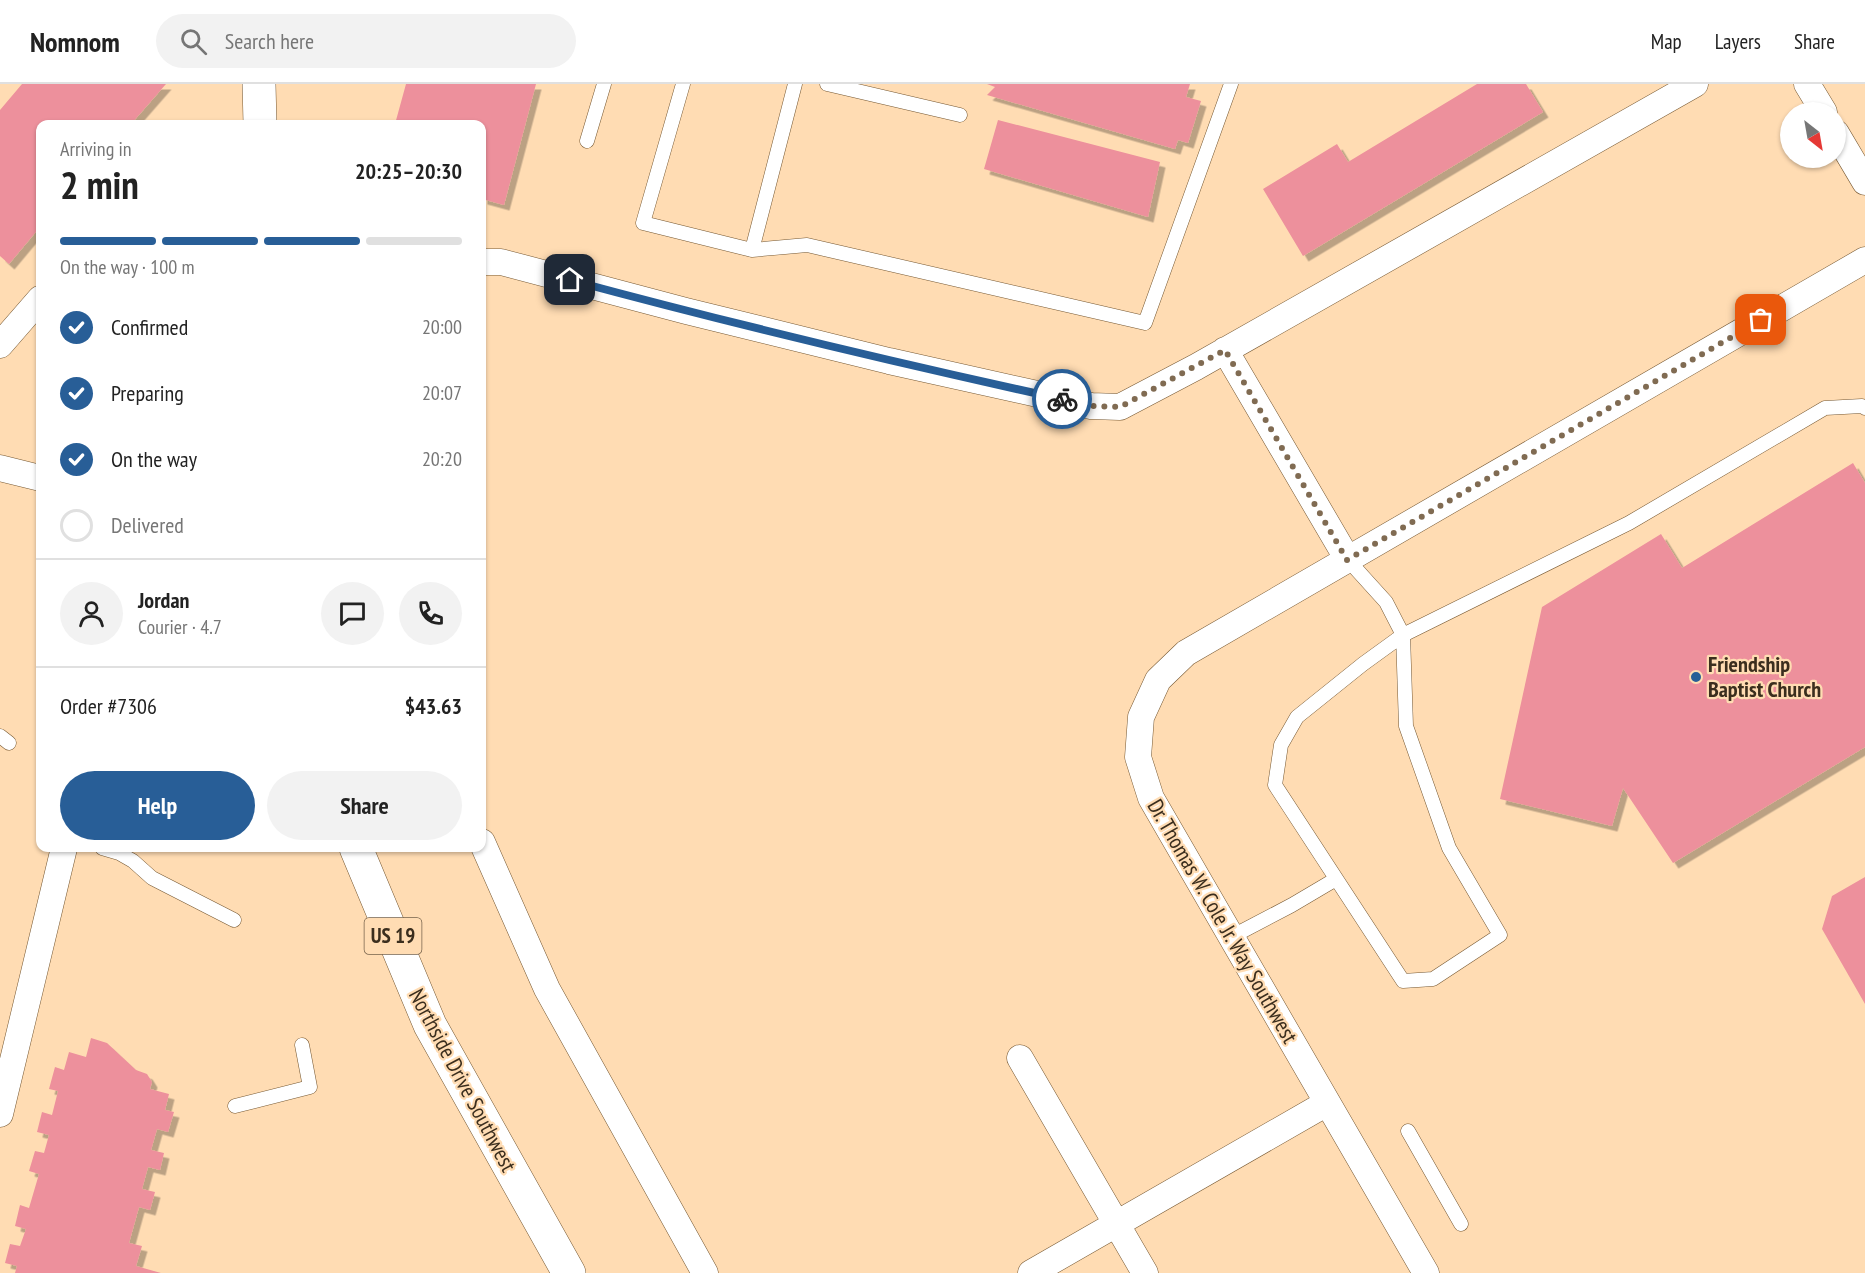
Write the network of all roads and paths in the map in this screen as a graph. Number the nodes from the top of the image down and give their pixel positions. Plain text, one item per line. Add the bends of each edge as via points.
1 (259, 84) edge
2 (604, 84) edge
3 (683, 84) edge
4 (795, 84) edge
5 (827, 84) edge
6 (1232, 84) edge
7 (1695, 84) edge
8 (1807, 84) edge
9 (1818, 102) edge
10 (960, 115) dead end
11 (259, 120) edge
12 (587, 141) dead end
13 (1846, 150) edge
14 (1865, 182) edge
15 (752, 250) junction
16 (1865, 260) edge
17 (486, 262) edge
18 (36, 304) edge
19 (0, 345) edge
20 (1225, 350) junction
21 (1865, 408) edge
22 (0, 468) edge
23 (36, 477) edge
24 (1347, 560) junction
25 (1403, 635) junction
26 (63, 852) edge
27 (125, 852) edge
28 (358, 852) edge
29 (486, 852) edge
30 (1336, 879) junction
31 (234, 920) dead end
32 (1232, 937) junction
33 (302, 1045) dead end
34 (1020, 1058) dead end
35 (1327, 1102) junction
36 (235, 1106) dead end
37 (0, 1114) edge
38 (1408, 1131) dead end
39 (1116, 1223) junction
40 (1461, 1224) dead end
41 (569, 1273) edge
42 (705, 1273) edge
43 (1031, 1273) edge
44 (1145, 1273) edge
45 (1426, 1273) edge

1 - 11 main road
2 - 12 lane
3 - 15 lane via 643,223
4 - 15 lane
5 - 10 lane
6 - 15 lane via 1145,323 807,245
7 - 20 street
8 - 9 street
13 - 14 street
16 - 24 street, Dr. Thomas W. Cole Jr. Way Southwest
17 - 20 street via 501,262 889,361 1091,406 1120,407
18 - 19 street
20 - 24 street
21 - 25 lane via 1825,408 1629,523
22 - 23 street
24 - 25 lane via 1386,602
24 - 32 street, Dr. Thomas W. Cole Jr. Way Southwest via 1186,653 1158,680 1141,717 1138,757 1151,798
25 - 30 lane via 1297,717 1281,745 1275,785
25 - 30 lane via 1406,726 1449,848 1500,935 1433,979 1403,981
26 - 37 street
27 - 31 lane via 152,878
28 - 41 main road, Northside Drive Southwest / US 19 via 430,1025
29 - 42 street via 547,988
30 - 32 lane
32 - 35 street, Dr. Thomas W. Cole Jr. Way Southwest
33 - 36 lane via 310,1087
34 - 39 street
35 - 39 street
35 - 45 street, Dr. Thomas W. Cole Jr. Way Southwest
38 - 40 lane
39 - 43 street
39 - 44 street

